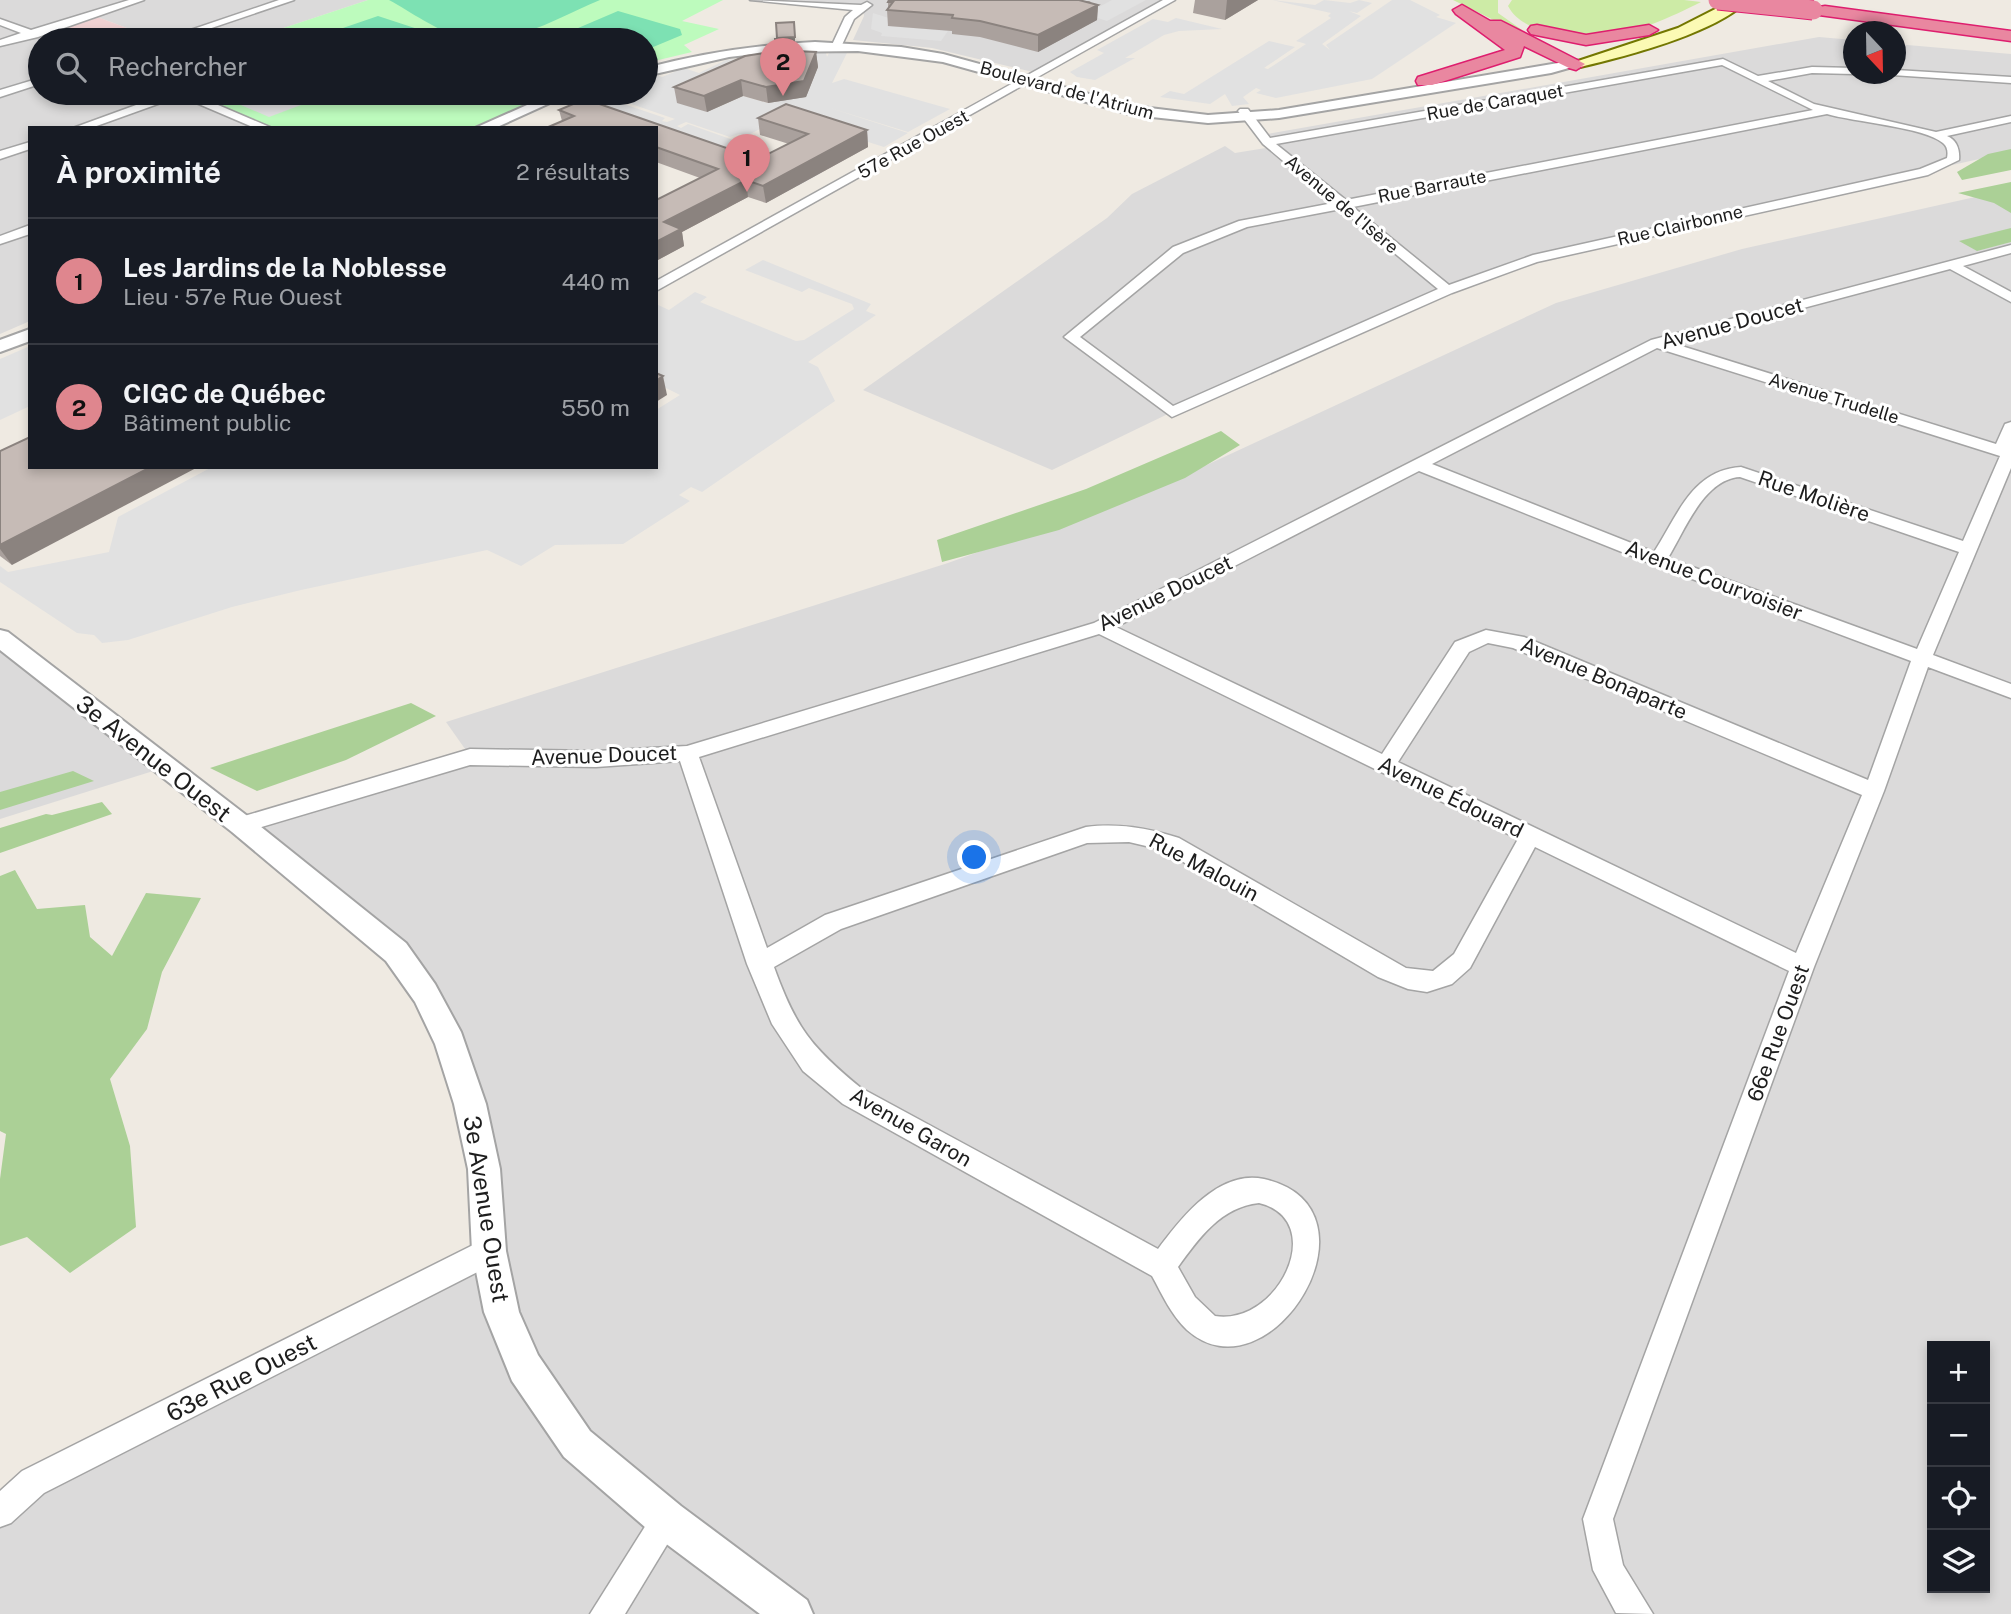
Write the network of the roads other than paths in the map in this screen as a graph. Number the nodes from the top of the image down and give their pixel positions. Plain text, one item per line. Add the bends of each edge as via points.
1 (139, 0) edge
2 (289, 0) edge
3 (755, 0) edge
4 (872, 0) edge
5 (1170, 0) edge
6 (1443, 0) edge
7 (1712, 0) edge
8 (1863, 1) edge
9 (1731, 2) edge
10 (863, 8) junction
11 (1501, 8) dead end
12 (1462, 10) junction
13 (0, 22) edge
14 (2011, 22) edge
15 (1520, 26) junction
16 (48, 28) edge
17 (203, 28) edge
18 (1649, 30) junction
19 (28, 34) edge
20 (28, 34) edge
21 (2011, 36) edge
22 (847, 40) junction
23 (0, 43) edge
24 (1573, 58) junction
25 (658, 61) edge
26 (658, 69) edge
27 (1843, 71) edge
28 (1906, 75) edge
29 (1032, 76) junction
30 (1758, 79) junction
31 (2011, 80) edge
32 (1426, 81) junction
33 (28, 85) edge
34 (0, 94) edge
35 (145, 105) edge
36 (209, 105) edge
37 (546, 105) edge
38 (554, 105) edge
39 (1826, 111) junction
40 (1246, 114) junction
41 (2011, 119) edge
42 (85, 126) edge
43 (261, 126) edge
44 (488, 126) edge
45 (514, 126) edge
46 (1936, 135) junction
47 (1267, 142) junction
48 (28, 146) edge
49 (0, 155) edge
50 (1339, 204) junction
51 (28, 230) edge
52 (0, 240) edge
53 (2011, 249) edge
54 (1952, 265) junction
55 (658, 287) edge
56 (1447, 290) junction
57 (2011, 298) edge
58 (28, 322) edge
59 (0, 334) edge
60 (28, 335) edge
61 (1656, 343) junction
62 (0, 347) edge
63 (1172, 412) joint
64 (2011, 427) edge
65 (2007, 453) edge
66 (1419, 465) junction
67 (1968, 549) junction
68 (1658, 560) junction
69 (1101, 627) junction
70 (0, 638) edge
71 (1922, 658) junction
72 (2011, 691) edge
73 (687, 753) junction
74 (1386, 764) junction
75 (1874, 791) junction
76 (242, 825) junction
77 (1530, 836) junction
78 (759, 964) junction
79 (1802, 967) junction
80 (489, 1251) junction
81 (1162, 1266) junction
82 (0, 1511) edge
83 (667, 1520) junction
84 (606, 1614) edge
85 (793, 1614) edge
86 (1637, 1614) edge

1 - 16 street
2 - 17 street
3 - 10 street
4 - 10 street
5 - 29 street, 57e Rue Ouest
6 - 12 highway
7 - 18 main road, Boulevard de l'Atrium
8 - 14 highway
9 - 21 highway, bridge
9 - 24 main road, Boulevard de l'Atrium via 1672,35
10 - 22 street via 864,16
10 - 22 street via 850,17
11 - 15 highway
12 - 24 highway
12 - 32 highway via 1504,36 1515,46 1514,53
13 - 19 street
15 - 18 highway via 1586,40
15 - 24 highway
18 - 24 main road, Boulevard de l'Atrium
20 - 23 street
22 - 25 street, Boulevard de l'Atrium via 738,45
22 - 26 street, Boulevard de l'Atrium via 740,52
22 - 29 street, Boulevard de l'Atrium
24 - 32 street, Boulevard de l'Atrium
24 - 40 street, Boulevard de l'Atrium
27 - 30 street via 1812,70
28 - 31 street
29 - 40 street, Boulevard de l'Atrium via 1144,114 1206,120
29 - 55 street, 57e Rue Ouest
30 - 39 street
30 - 47 street, Rue de Caraquet via 1723,62
32 - 40 street, Boulevard de l'Atrium
33 - 34 street
35 - 42 street
36 - 43 street
37 - 44 street
38 - 45 street
39 - 46 street
39 - 50 street, Rue Barraute
40 - 47 street, Avenue de l'Isère
41 - 46 street
46 - 56 street, Rue Clairbonne via 1954,151 1953,160 1933,169 1572,249
47 - 50 street, Avenue de l'Isère
48 - 49 street
50 - 56 street, Avenue de l'Isère
50 - 63 street, Rue Barraute via 1244,224 1178,250 1071,337
51 - 52 street
53 - 54 street, Avenue Doucet
54 - 57 street
54 - 61 street, Avenue Doucet
56 - 63 street, Rue Clairbonne
58 - 59 street
60 - 62 street
61 - 65 street, Avenue Trudelle
61 - 66 street, Avenue Doucet
64 - 65 street, 66e Rue Ouest
65 - 67 street, 66e Rue Ouest
66 - 68 street, Avenue Courvoisier
66 - 69 street, Avenue Doucet
67 - 68 street, Rue Molière via 1741,472 1726,473 1706,484
67 - 71 street, 66e Rue Ouest
68 - 71 street, Avenue Courvoisier
69 - 73 street, Avenue Doucet
69 - 74 street, Avenue Édouard
70 - 76 street, 3e Avenue Ouest
71 - 72 street, Avenue Courvoisier
71 - 75 street, 66e Rue Ouest
73 - 76 street, Avenue Doucet via 596,759 470,757
73 - 78 street, Avenue Garon
74 - 75 street, Avenue Bonaparte via 1462,647 1486,636 1517,642
74 - 77 street, Avenue Édouard
75 - 79 street, 66e Rue Ouest
76 - 80 street, 3e Avenue Ouest via 397,952 425,993 450,1042 471,1104 484,1169
77 - 78 street, Rue Malouin via 1462,961 1447,977 1428,983 1386,970 1171,844 1117,831 1086,835 833,922
77 - 79 street, Avenue Édouard
78 - 81 street, Avenue Garon via 780,1017 812,1063 852,1096
79 - 86 street, 66e Rue Ouest via 1598,1519 1602,1560
80 - 82 street, 63e Rue Ouest via 33,1482
80 - 83 street, 3e Avenue Ouest via 502,1312 525,1368 577,1444
81 - 81 street via 1182,1302 1205,1326 1231,1333 1258,1324 1281,1306 1297,1277 1308,1244 1301,1216 1286,1198 1261,1188 1241,1190 1218,1201
83 - 84 street
83 - 85 street, 3e Avenue Ouest

